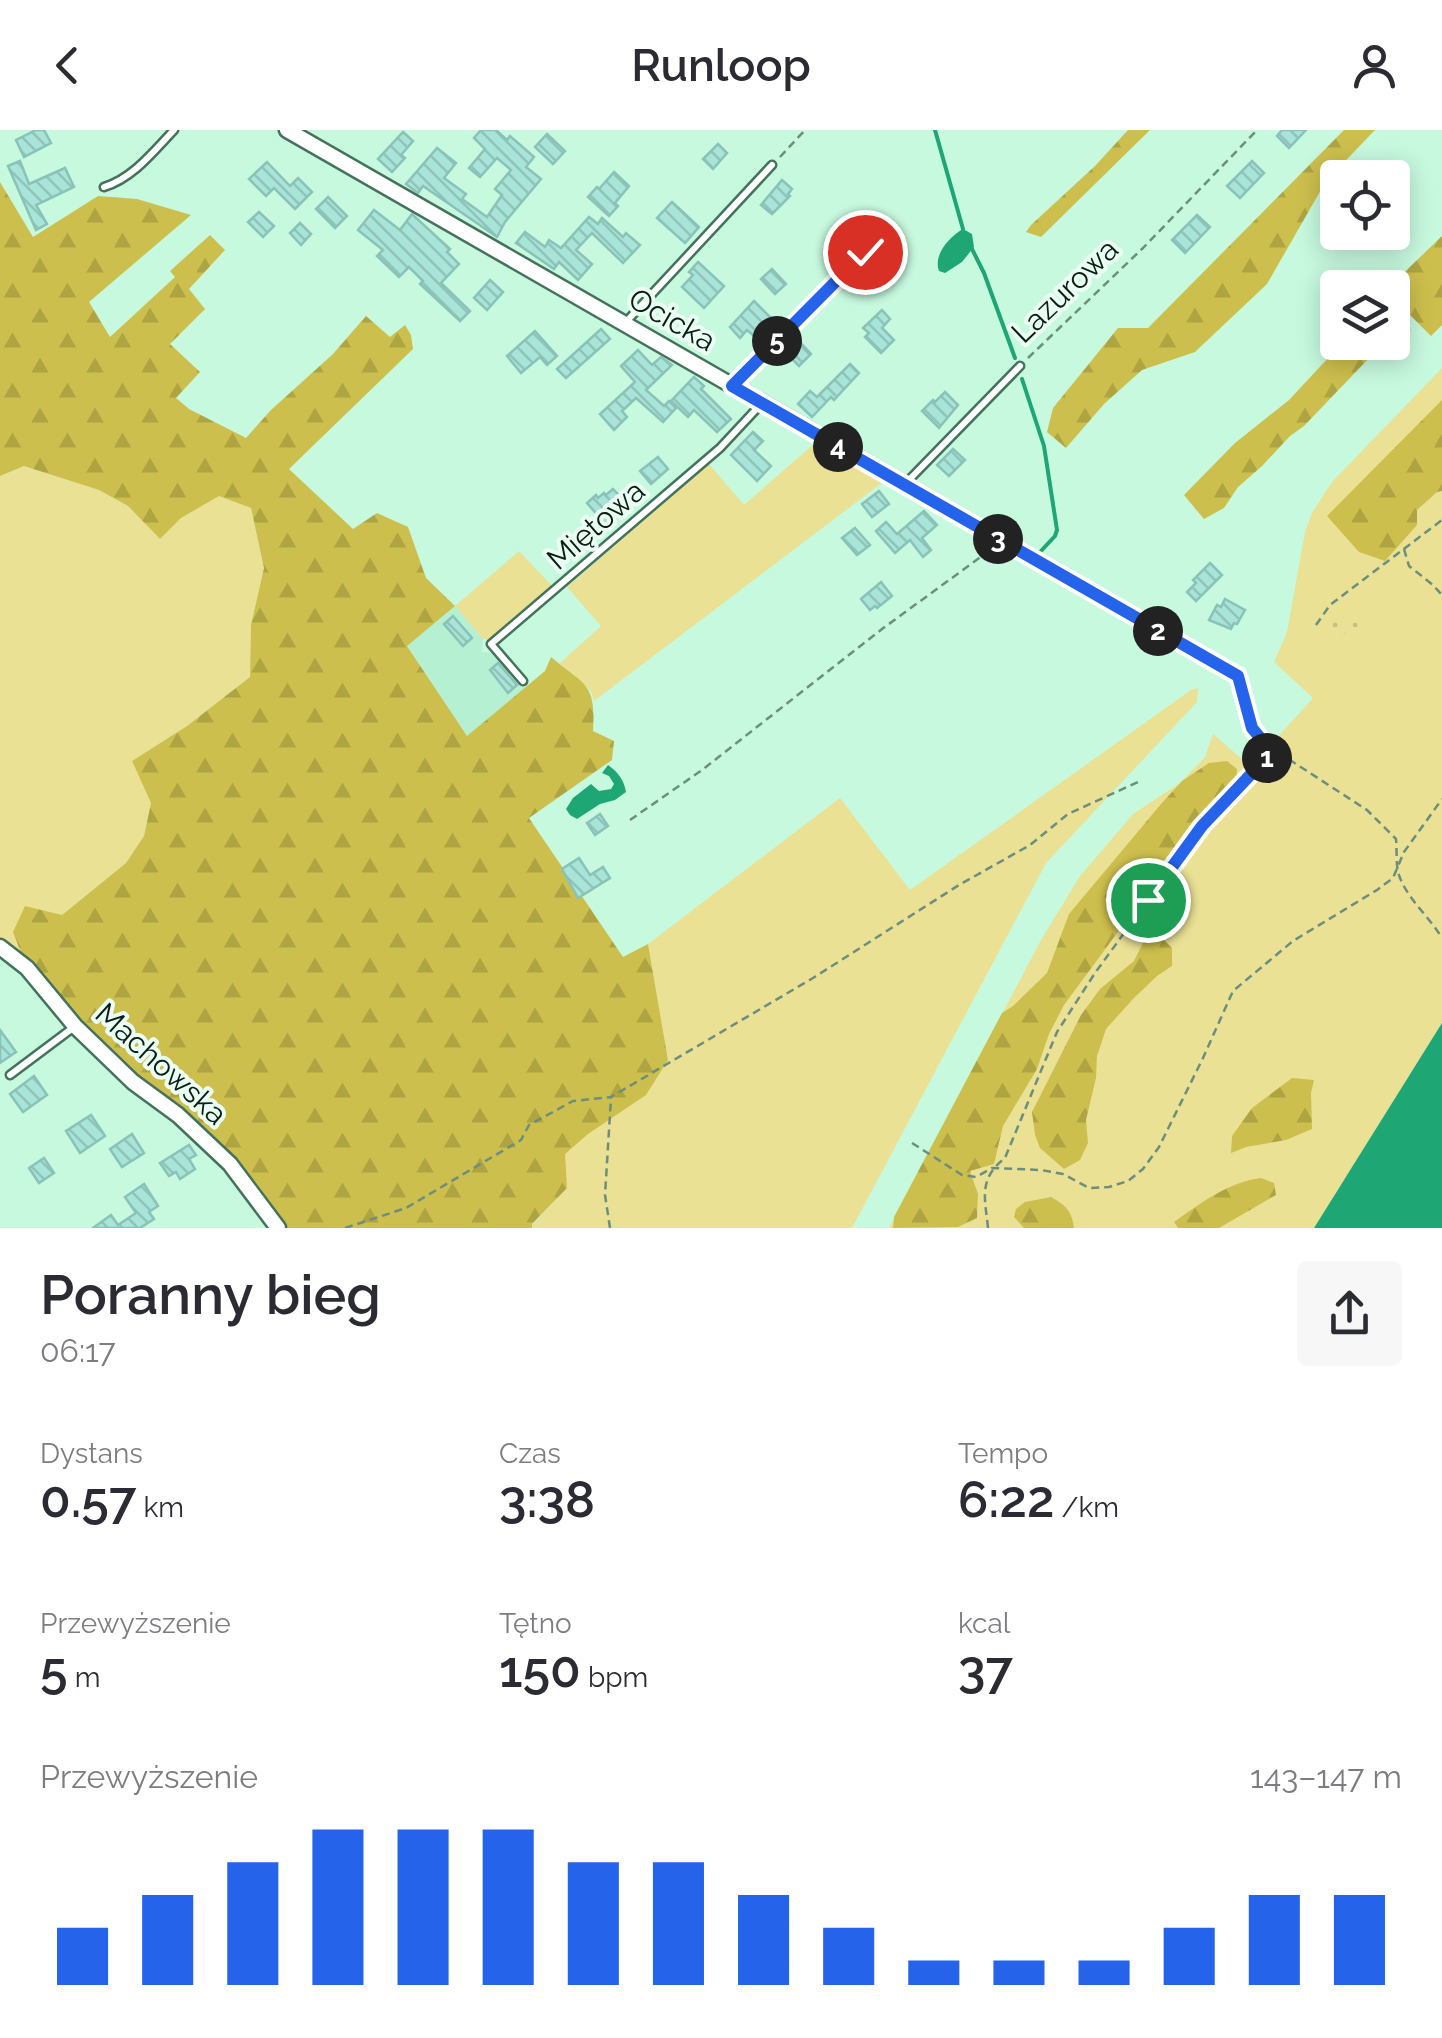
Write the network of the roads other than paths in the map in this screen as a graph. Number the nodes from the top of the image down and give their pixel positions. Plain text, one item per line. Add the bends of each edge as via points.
1 (174, 130) edge
2 (287, 130) edge
3 (772, 165) road end
4 (104, 187) dead end
5 (865, 252) dead end
6 (624, 324) junction
7 (1020, 366) road end
8 (732, 386) junction
9 (762, 403) junction
10 (904, 485) junction
11 (1238, 676) road end
12 (523, 681) dead end
13 (0, 947) edge
14 (75, 1026) junction
15 (10, 1075) dead end
16 (278, 1228) edge

1 - 4 lane via 139,166
2 - 6 street, Ocicka
3 - 6 lane
5 - 8 lane
6 - 8 street, Ocicka
7 - 10 lane, Lazurowa
8 - 9 street, Ocicka
9 - 10 street, Ocicka
9 - 12 lane, Miętowa via 720,448 491,644
10 - 11 street, Ocicka
13 - 14 street, Machowska via 27,968
14 - 15 lane
14 - 16 street, Machowska via 205,1139

